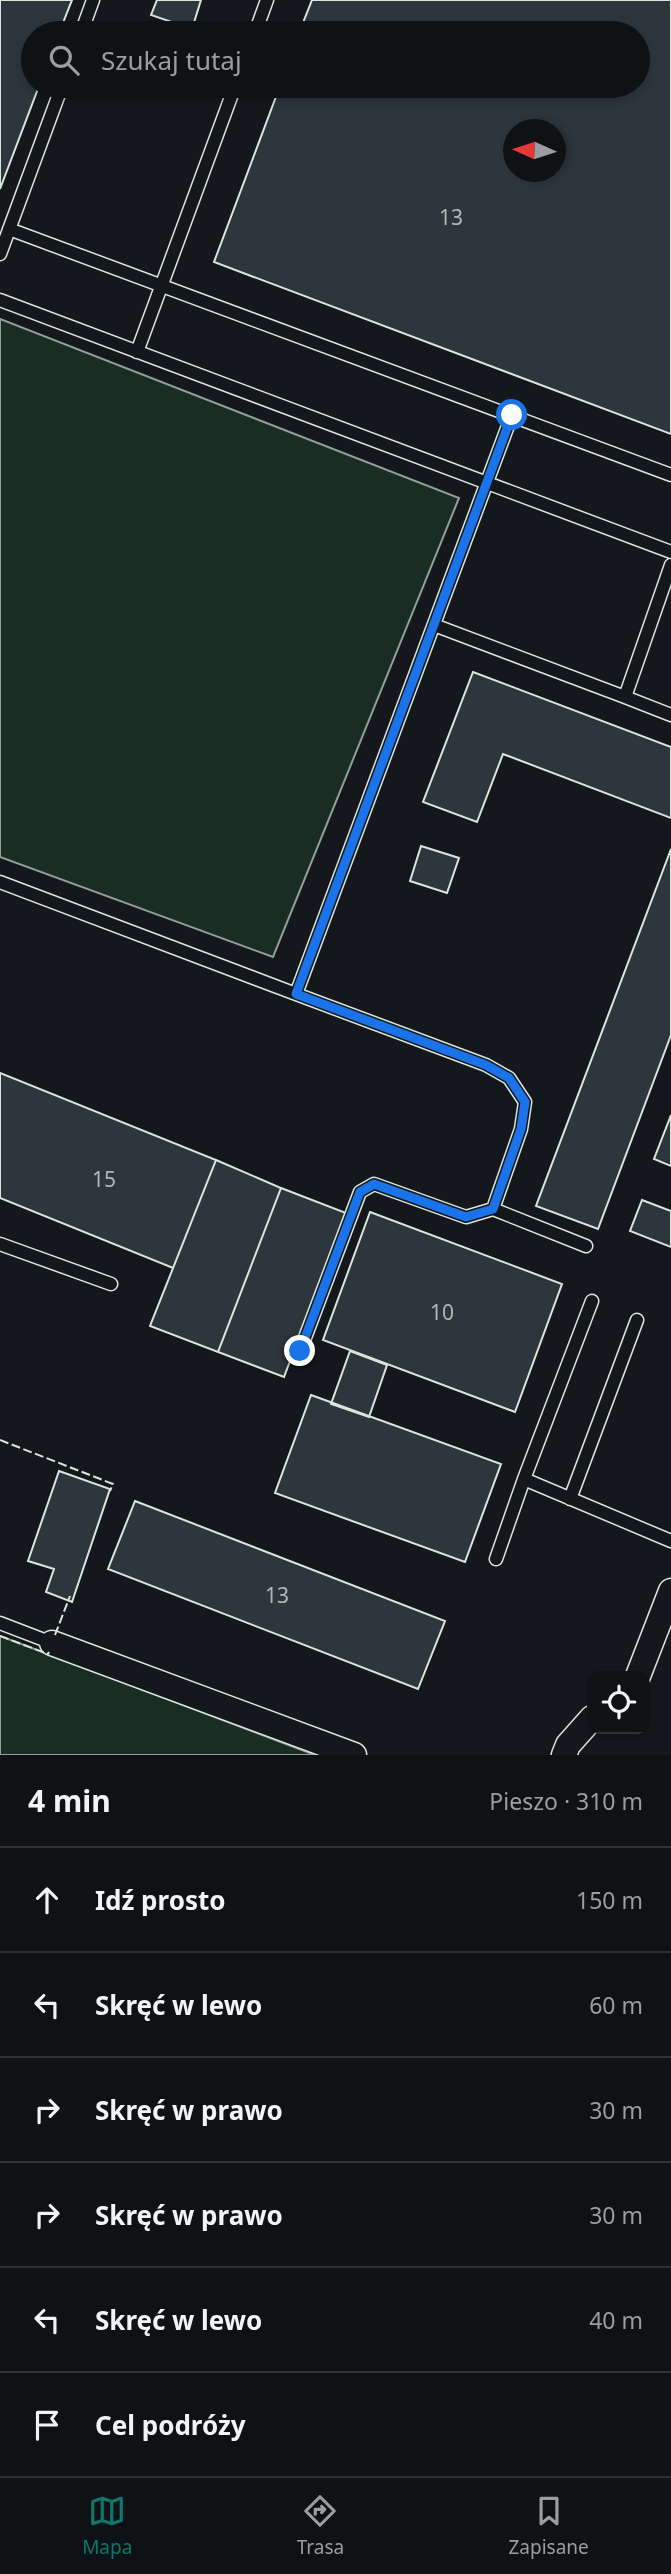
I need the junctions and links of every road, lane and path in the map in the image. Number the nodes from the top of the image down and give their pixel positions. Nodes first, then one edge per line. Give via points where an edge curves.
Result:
1 (93, 0) edge
2 (267, 0) edge
3 (85, 21) edge
4 (259, 21) edge
5 (58, 98) edge
6 (231, 98) edge
7 (9, 229) junction
8 (0, 254) edge
9 (161, 285) junction
10 (0, 300) edge
11 (137, 352) junction
12 (512, 415) junction
13 (671, 475) edge
14 (487, 482) junction
15 (671, 552) edge
16 (671, 565) edge
17 (434, 625) junction
18 (625, 697) junction
19 (671, 715) edge
20 (0, 882) edge
21 (296, 994) junction
22 (493, 1209) junction
23 (0, 1244) edge
24 (586, 1246) dead end
25 (111, 1284) dead end
26 (592, 1301) dead end
27 (637, 1320) dead end
28 (300, 1351) dead end
29 (524, 1479) junction
30 (570, 1499) junction
31 (671, 1542) edge
32 (496, 1559) dead end
33 (671, 1591) edge
34 (0, 1623) edge
35 (52, 1643) joint
36 (640, 1671) edge
37 (587, 1724) edge
38 (354, 1755) edge
39 (564, 1755) edge

1 - 3 lane
2 - 4 lane
5 - 7 lane
6 - 9 lane
7 - 8 lane
7 - 9 lane
9 - 11 lane
9 - 12 lane
10 - 11 lane
11 - 14 lane
12 - 13 lane
12 - 14 lane
14 - 15 lane
14 - 17 lane
16 - 18 lane
17 - 18 lane
17 - 21 lane
18 - 19 lane
20 - 21 lane
21 - 22 lane via 486,1065 509,1078 525,1102 521,1129
22 - 24 lane
22 - 28 lane via 466,1217 374,1184 360,1192
23 - 25 lane
26 - 29 lane
27 - 30 lane
29 - 30 lane
29 - 32 lane
30 - 31 lane
33 - 36 street
34 - 35 lane
35 - 38 street
37 - 39 street

